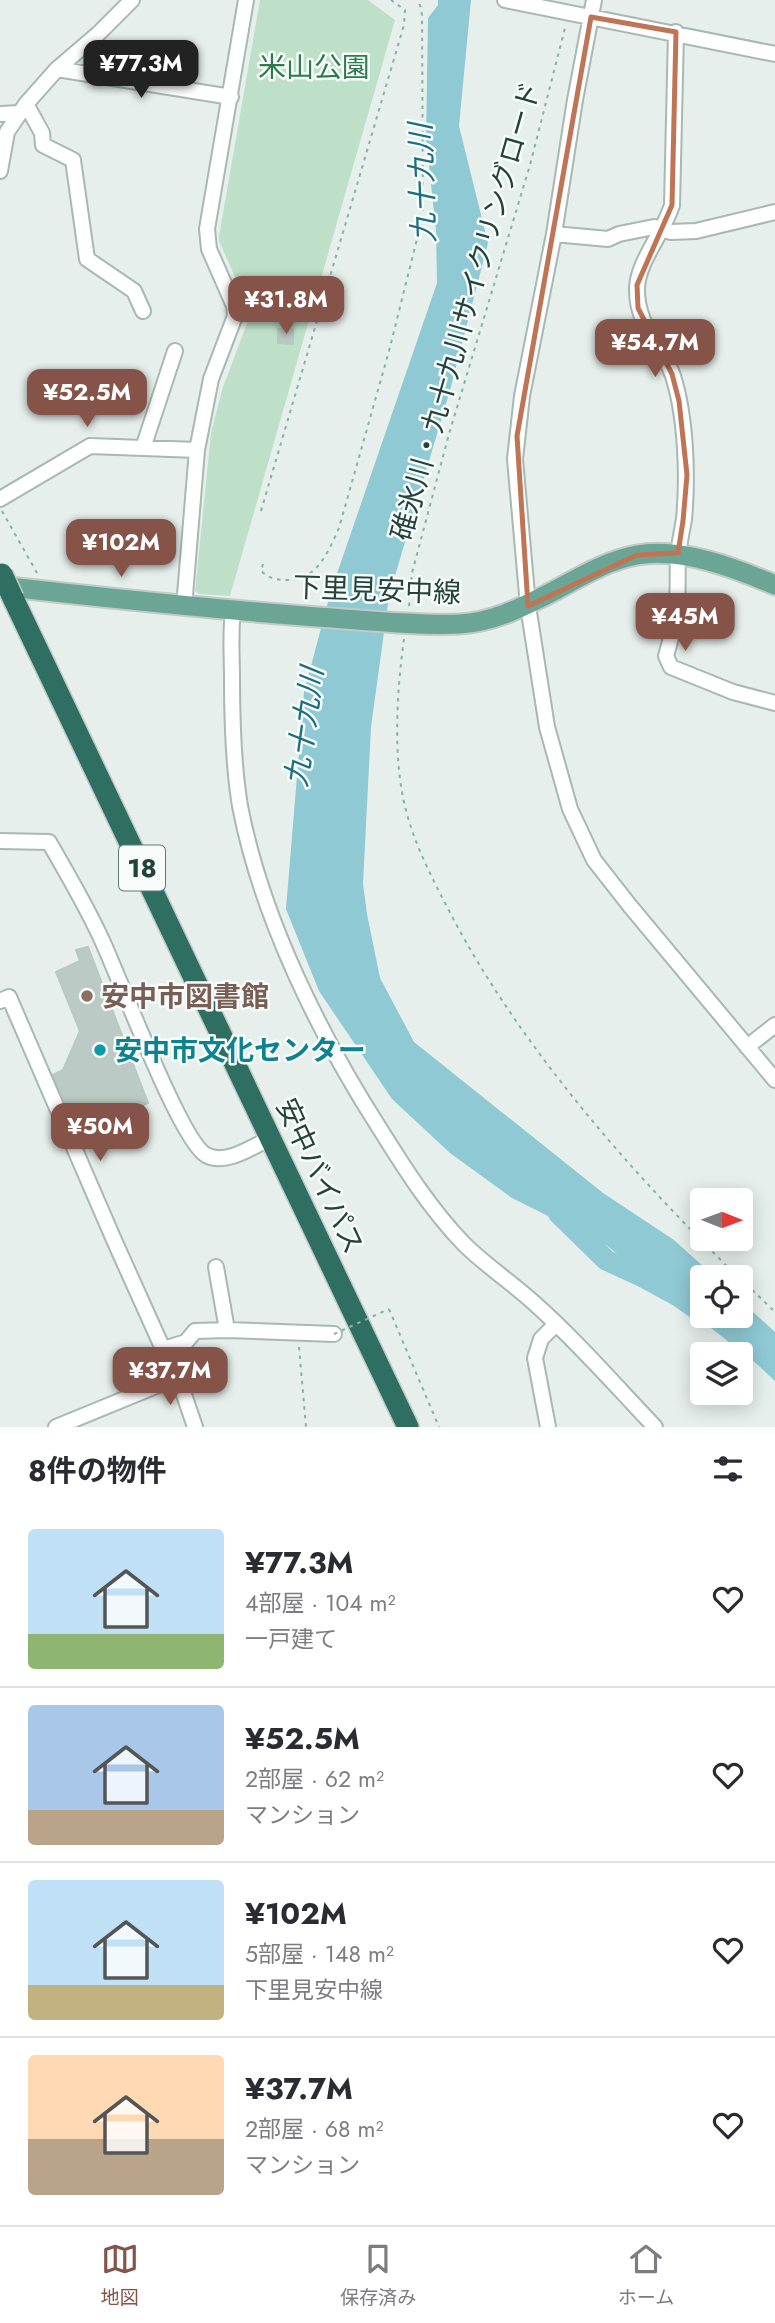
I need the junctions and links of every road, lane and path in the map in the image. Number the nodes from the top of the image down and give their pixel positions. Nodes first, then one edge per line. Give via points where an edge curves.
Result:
1 (132, 0) edge
2 (247, 0) edge
3 (391, 0) edge
4 (415, 0) edge
5 (420, 0) edge
6 (505, 0) edge
7 (594, 0) edge
8 (566, 16) junction
9 (591, 17) junction
10 (676, 32) junction
11 (775, 54) edge
12 (57, 69) junction
13 (231, 97) junction
14 (23, 109) junction
15 (0, 114) edge
16 (0, 171) edge
17 (775, 212) edge
18 (663, 229) junction
19 (554, 234) junction
20 (143, 311) dead end
21 (175, 351) dead end
22 (143, 448) junction
23 (197, 450) junction
24 (0, 499) edge
25 (0, 507) edge
26 (261, 511) dead end
27 (678, 554) junction
28 (263, 564) dead end
29 (4, 582) edge
30 (775, 585) edge
31 (47, 591) junction
32 (528, 606) junction
33 (184, 607) junction
34 (235, 611) junction
35 (404, 623) junction
36 (775, 703) edge
37 (0, 841) edge
38 (0, 1001) edge
39 (775, 1025) edge
40 (747, 1047) junction
41 (775, 1080) edge
42 (271, 1138) junction
43 (727, 1265) edge
44 (216, 1267) dead end
45 (753, 1291) edge
46 (775, 1312) edge
47 (556, 1324) junction
48 (227, 1330) junction
49 (298, 1332) junction
50 (334, 1334) joint
51 (163, 1349) junction
52 (178, 1377) junction
53 (56, 1427) edge
54 (195, 1427) edge
55 (306, 1427) edge
56 (408, 1427) edge
57 (439, 1427) edge
58 (548, 1427) edge
59 (655, 1427) edge

1 - 12 street
2 - 13 street
3 - 26 path via 405,10 404,25
4 - 5 path
5 - 28 path via 424,215 389,351 339,528 316,570 292,580 277,580 261,571
6 - 8 street
7 - 9 street
8 - 9 street
8 - 35 path, 碓氷川・九十九川サイクリングロード via 530,165 449,434 412,573
9 - 10 street
9 - 19 street
10 - 11 street
10 - 18 street via 672,205
12 - 13 street
12 - 14 street
13 - 23 street via 207,229 209,249 234,316 211,379
14 - 15 street
14 - 16 street via 7,132
14 - 20 street via 42,133 43,145 73,160 87,259 134,290
17 - 18 street via 696,231
18 - 19 street via 654,227 608,239
18 - 27 street via 641,272 638,308 672,374 679,401 687,475
19 - 32 street via 522,396 515,459
21 - 22 street
22 - 23 street
22 - 24 street via 90,446
23 - 33 street
25 - 31 path
27 - 30 main road, 下里見安中線
27 - 32 main road, 下里見安中線 via 637,555 607,564
27 - 36 street via 676,619 666,656 671,667
29 - 31 main road, 下里見安中線
29 - 42 highway, 安中バイパス / 18
31 - 33 main road, 下里見安中線
32 - 35 main road, 下里見安中線 via 463,624
32 - 40 street via 547,727 569,809 581,835 594,860 630,906
33 - 34 main road, 下里見安中線
34 - 35 main road, 下里見安中線
34 - 47 street via 232,730 240,804 257,876 310,1004 366,1107 446,1223
35 - 43 path, 碓氷川・九十九川サイクリングロード via 398,680 399,778 428,869 492,986 559,1077 651,1189
37 - 42 street via 49,842 102,938 197,1147 218,1158
38 - 51 street via 9,997
39 - 40 street
40 - 41 street
42 - 56 highway, 安中バイパス / 18
44 - 48 street
45 - 46 path, 碓氷川・九十九川サイクリングロード
47 - 58 street via 541,1339 536,1358
47 - 59 street
48 - 49 street
48 - 51 street via 195,1331 186,1342
49 - 50 street
49 - 55 path
50 - 57 path, bridge via 389,1309
51 - 52 street
52 - 53 street
52 - 54 street

